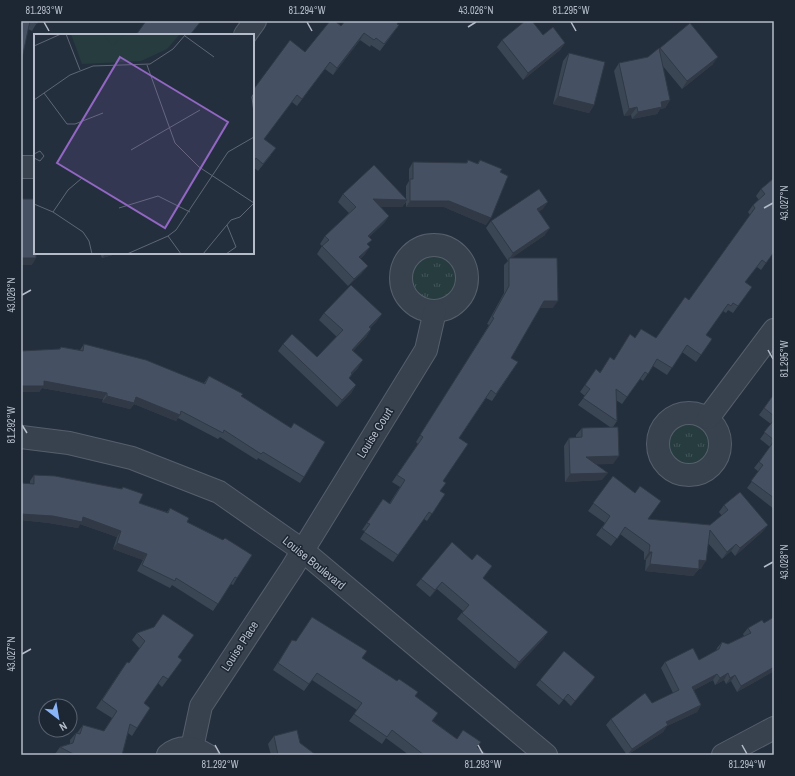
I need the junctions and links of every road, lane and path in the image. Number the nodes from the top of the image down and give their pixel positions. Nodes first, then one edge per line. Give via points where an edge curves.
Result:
1 (255, 21) edge
2 (246, 34) edge
3 (21, 167) edge
4 (34, 167) edge
5 (435, 311) dead end
6 (774, 330) edge
7 (708, 418) dead end
8 (21, 437) edge
9 (302, 550) junction
10 (774, 728) edge
11 (199, 752) edge
12 (168, 755) edge
13 (546, 755) edge
14 (723, 755) edge

1 - 2 street
3 - 4 street
5 - 9 street, Louise Court via 426,350
6 - 7 street
8 - 9 street, Louise Boulevard via 69,443 132,458 219,492
9 - 11 street, Louise Place via 201,706
9 - 13 street, Louise Boulevard
10 - 14 street
11 - 12 street, Louise Place via 181,749

